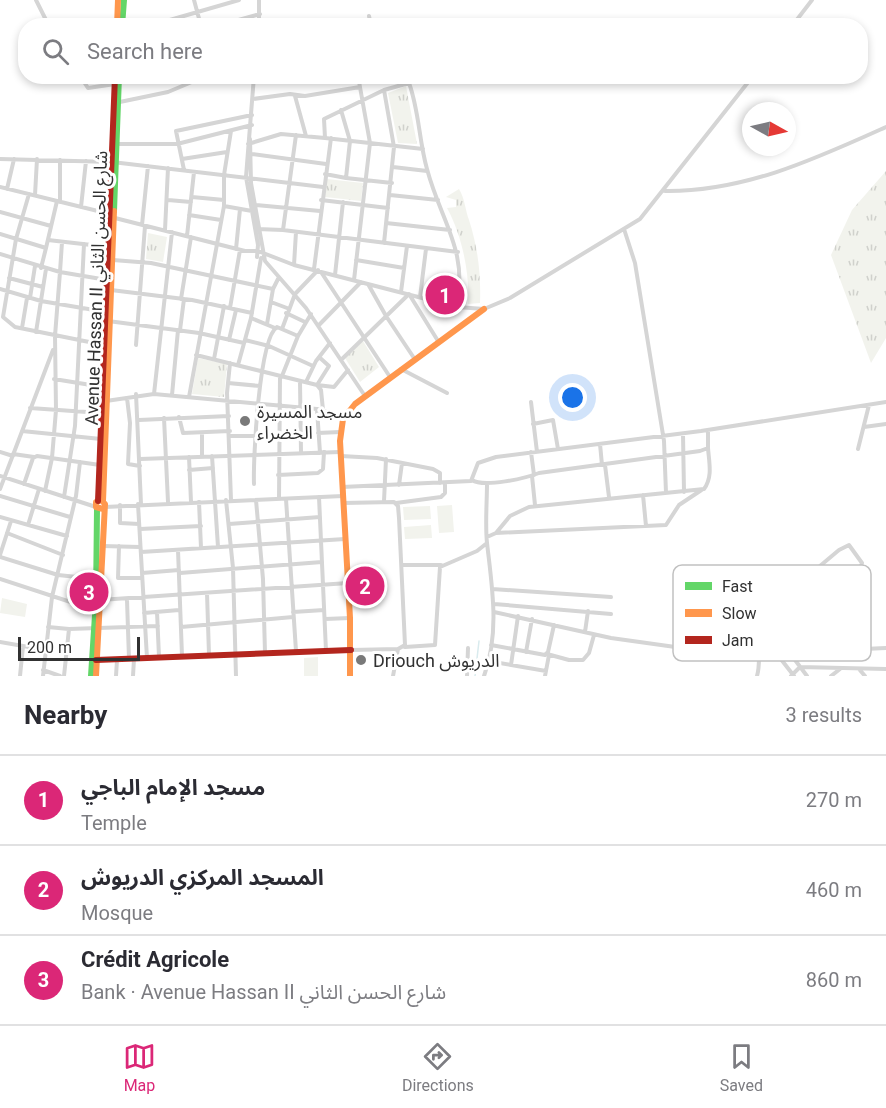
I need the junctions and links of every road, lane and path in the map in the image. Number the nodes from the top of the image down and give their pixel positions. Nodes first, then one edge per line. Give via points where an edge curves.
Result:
1 (36, 0) edge
2 (118, 0) edge
3 (124, 0) edge
4 (195, 0) edge
5 (239, 0) edge
6 (259, 0) edge
7 (812, 0) edge
8 (197, 12) junction
9 (260, 14) junction
10 (45, 18) edge
11 (117, 18) edge
12 (123, 18) edge
13 (176, 18) edge
14 (199, 18) edge
15 (246, 18) edge
16 (260, 18) edge
17 (798, 18) edge
18 (85, 84) edge
19 (100, 84) edge
20 (118, 84) edge
21 (187, 84) edge
22 (254, 84) edge
23 (360, 84) edge
24 (405, 84) edge
25 (409, 84) edge
26 (747, 84) edge
27 (360, 87) junction
28 (384, 90) junction
29 (295, 95) junction
30 (253, 99) junction
31 (363, 101) junction
32 (117, 103) junction
33 (341, 110) junction
34 (252, 115) junction
35 (252, 125) junction
36 (886, 128) edge
37 (231, 131) junction
38 (296, 135) junction
39 (306, 136) junction
40 (324, 138) junction
41 (331, 138) junction
42 (350, 141) junction
43 (115, 144) junction
44 (177, 144) junction
45 (250, 144) junction
46 (370, 144) junction
47 (394, 147) junction
48 (423, 149) junction
49 (227, 152) junction
50 (252, 154) junction
51 (0, 159) edge
52 (14, 159) junction
53 (36, 159) junction
54 (182, 159) junction
55 (60, 160) junction
56 (294, 160) junction
57 (86, 161) junction
58 (114, 162) junction
59 (326, 164) junction
60 (148, 166) junction
61 (168, 168) junction
62 (393, 168) junction
63 (184, 170) junction
64 (427, 171) junction
65 (194, 172) junction
66 (325, 174) junction
67 (224, 175) junction
68 (248, 177) junction
69 (346, 178) junction
70 (367, 180) junction
71 (291, 183) junction
72 (392, 183) junction
73 (0, 187) edge
74 (323, 187) junction
75 (7, 189) junction
76 (664, 191) junction
77 (29, 194) junction
78 (35, 195) junction
79 (390, 195) junction
80 (167, 200) junction
81 (191, 200) junction
82 (224, 200) junction
83 (321, 200) junction
84 (438, 200) junction
85 (59, 202) junction
86 (343, 202) junction
87 (256, 205) junction
88 (363, 205) junction
89 (224, 206) junction
90 (81, 207) junction
91 (287, 207) junction
92 (388, 208) junction
93 (240, 209) junction
94 (252, 211) junction
95 (320, 211) junction
96 (0, 212) edge
97 (189, 215) junction
98 (113, 216) junction
99 (21, 218) junction
100 (222, 220) junction
101 (386, 223) junction
102 (144, 225) junction
103 (51, 226) junction
104 (257, 229) junction
105 (624, 229) junction
106 (283, 230) junction
107 (450, 230) junction
108 (165, 231) junction
109 (172, 232) junction
110 (296, 232) junction
111 (0, 234) edge
112 (318, 235) junction
113 (189, 237) junction
114 (339, 238) junction
115 (16, 239) junction
116 (48, 240) junction
117 (359, 240) junction
118 (62, 242) junction
119 (384, 243) junction
120 (84, 244) junction
121 (216, 244) junction
122 (407, 246) junction
123 (109, 247) junction
124 (46, 248) junction
125 (426, 249) junction
126 (240, 250) junction
127 (258, 251) junction
128 (458, 252) junction
129 (0, 254) edge
130 (261, 256) junction
131 (12, 258) junction
132 (113, 260) junction
133 (356, 260) junction
134 (142, 262) junction
135 (294, 265) junction
136 (35, 266) junction
137 (41, 268) junction
138 (166, 268) junction
139 (404, 268) junction
140 (46, 269) junction
141 (186, 271) junction
142 (318, 271) junction
143 (60, 272) junction
144 (81, 275) junction
145 (335, 275) junction
146 (209, 276) junction
147 (9, 278) junction
148 (278, 279) junction
149 (354, 280) junction
150 (108, 281) junction
151 (234, 282) junction
152 (361, 282) junction
153 (31, 284) junction
154 (368, 284) junction
155 (43, 287) junction
156 (256, 287) junction
157 (0, 289) edge
158 (273, 289) junction
159 (111, 290) junction
160 (6, 291) junction
161 (401, 292) junction
162 (140, 294) junction
163 (295, 294) junction
164 (409, 294) junction
165 (164, 297) junction
166 (420, 297) junction
167 (28, 298) junction
168 (183, 299) junction
169 (41, 301) junction
170 (57, 302) junction
171 (271, 302) junction
172 (204, 303) junction
173 (342, 304) junction
174 (224, 306) junction
175 (80, 307) junction
176 (457, 307) junction
177 (230, 308) junction
178 (484, 309) junction
179 (236, 310) junction
180 (287, 311) junction
181 (106, 312) junction
182 (311, 314) junction
183 (252, 315) junction
184 (386, 316) junction
185 (108, 321) junction
186 (305, 322) junction
187 (138, 324) junction
188 (267, 324) junction
189 (319, 325) junction
190 (160, 327) junction
191 (22, 328) junction
192 (275, 328) junction
193 (179, 330) junction
194 (282, 330) junction
195 (36, 332) junction
196 (199, 333) junction
197 (55, 336) junction
198 (298, 336) junction
199 (218, 337) junction
200 (364, 338) junction
201 (79, 340) junction
202 (229, 340) junction
203 (244, 341) junction
204 (438, 341) junction
205 (330, 343) junction
206 (104, 345) junction
207 (136, 345) dead end
208 (269, 346) junction
209 (55, 347) junction
210 (290, 354) junction
211 (196, 355) junction
212 (319, 357) junction
213 (414, 358) junction
214 (214, 359) junction
215 (341, 360) junction
216 (230, 363) junction
217 (238, 365) junction
218 (313, 366) junction
219 (400, 369) junction
220 (261, 370) junction
221 (348, 370) junction
222 (281, 376) junction
223 (390, 377) junction
224 (54, 379) junction
225 (300, 381) junction
226 (77, 382) junction
227 (306, 382) junction
228 (227, 383) junction
229 (317, 385) junction
230 (260, 386) junction
231 (103, 387) junction
232 (447, 393) dead end
233 (136, 394) junction
234 (154, 394) junction
235 (172, 395) junction
236 (365, 396) junction
237 (189, 397) junction
238 (127, 398) junction
239 (227, 400) junction
240 (104, 401) junction
241 (531, 402) dead end
242 (886, 402) edge
243 (259, 404) junction
244 (869, 405) junction
245 (280, 406) junction
246 (299, 406) junction
247 (30, 408) junction
248 (320, 409) junction
249 (56, 410) junction
250 (76, 412) junction
251 (101, 413) junction
252 (229, 416) junction
253 (344, 416) junction
254 (180, 417) junction
255 (164, 418) junction
256 (139, 420) junction
257 (533, 424) junction
258 (886, 424) edge
259 (864, 427) junction
260 (708, 430) junction
261 (22, 431) junction
262 (202, 432) junction
263 (340, 432) junction
264 (230, 433) junction
265 (318, 433) junction
266 (54, 434) junction
267 (683, 434) junction
268 (72, 436) junction
269 (255, 436) junction
270 (278, 436) junction
271 (663, 436) junction
272 (101, 438) junction
273 (600, 444) junction
274 (708, 448) junction
275 (558, 449) junction
276 (858, 449) dead end
277 (0, 452) edge
278 (322, 452) junction
279 (531, 452) junction
280 (537, 452) junction
281 (301, 453) junction
282 (278, 454) junction
283 (341, 454) junction
284 (683, 454) junction
285 (13, 455) junction
286 (231, 455) junction
287 (253, 455) junction
288 (202, 456) junction
289 (212, 456) junction
290 (35, 457) junction
291 (189, 457) junction
292 (665, 457) junction
293 (52, 458) junction
294 (140, 459) junction
295 (166, 459) junction
296 (386, 459) junction
297 (70, 460) junction
298 (80, 462) junction
299 (402, 463) junction
300 (100, 465) junction
301 (604, 465) junction
302 (140, 466) junction
303 (213, 468) junction
304 (189, 470) junction
305 (278, 474) junction
306 (533, 475) junction
307 (3, 477) edge
308 (472, 480) junction
309 (442, 483) junction
310 (487, 483) junction
311 (24, 484) junction
312 (254, 484) dead end
313 (383, 485) junction
314 (399, 485) junction
315 (342, 487) junction
316 (0, 489) edge
317 (39, 489) junction
318 (704, 489) junction
319 (45, 491) junction
320 (684, 492) junction
321 (666, 493) junction
322 (643, 495) junction
323 (0, 496) edge
324 (64, 497) junction
325 (319, 497) junction
326 (609, 497) junction
327 (279, 499) junction
328 (286, 499) junction
329 (74, 500) junction
330 (228, 500) junction
331 (256, 500) junction
332 (343, 500) junction
333 (214, 501) junction
334 (384, 501) junction
335 (168, 502) junction
336 (191, 502) junction
337 (199, 502) junction
338 (396, 503) junction
339 (140, 504) junction
340 (100, 505) junction
341 (117, 505) junction
342 (535, 505) junction
343 (33, 506) junction
344 (0, 517) edge
345 (70, 517) junction
346 (320, 517) junction
347 (288, 520) junction
348 (10, 521) junction
349 (258, 521) junction
350 (229, 524) junction
351 (28, 525) junction
352 (201, 526) junction
353 (646, 526) junction
354 (139, 527) junction
355 (7, 533) junction
356 (496, 533) junction
357 (67, 536) junction
358 (487, 537) junction
359 (345, 539) junction
360 (321, 540) junction
361 (289, 542) junction
362 (487, 543) junction
363 (259, 545) junction
364 (100, 546) junction
365 (119, 546) junction
366 (218, 547) junction
367 (230, 547) junction
368 (201, 548) junction
369 (140, 549) junction
370 (178, 550) junction
371 (63, 555) junction
372 (0, 556) edge
373 (322, 562) junction
374 (291, 564) junction
375 (402, 565) junction
376 (442, 565) junction
377 (823, 565) edge
378 (861, 565) edge
379 (262, 567) junction
380 (233, 568) junction
381 (179, 571) junction
382 (58, 574) junction
383 (142, 575) junction
384 (0, 579) edge
385 (96, 579) junction
386 (348, 584) junction
387 (323, 585) junction
388 (292, 587) junction
389 (264, 589) junction
390 (492, 589) junction
391 (234, 591) junction
392 (207, 593) junction
393 (179, 594) junction
394 (52, 597) junction
395 (611, 597) dead end
396 (144, 598) junction
397 (99, 600) junction
398 (127, 600) junction
399 (494, 604) junction
400 (95, 610) junction
401 (179, 610) junction
402 (324, 610) junction
403 (588, 611) junction
404 (157, 612) junction
405 (494, 612) junction
406 (144, 613) junction
407 (611, 614) dead end
408 (293, 615) junction
409 (518, 616) junction
410 (350, 618) junction
411 (325, 619) junction
412 (263, 620) junction
413 (532, 620) junction
414 (234, 623) junction
415 (208, 625) junction
416 (554, 625) junction
417 (158, 626) junction
418 (48, 627) junction
419 (129, 627) junction
420 (144, 627) junction
421 (181, 627) junction
422 (69, 629) junction
423 (97, 629) junction
424 (585, 632) junction
425 (594, 635) junction
426 (0, 642) edge
427 (491, 645) junction
428 (23, 646) junction
429 (673, 646) edge
430 (404, 647) junction
431 (468, 648) dead end
432 (886, 648) edge
433 (398, 649) junction
434 (871, 649) edge
435 (351, 650) junction
436 (514, 650) junction
437 (46, 651) junction
438 (296, 651) junction
439 (326, 651) junction
440 (526, 652) junction
441 (265, 653) junction
442 (236, 654) junction
443 (209, 655) junction
444 (548, 655) junction
445 (182, 656) junction
446 (159, 657) junction
447 (147, 658) junction
448 (131, 659) junction
449 (96, 660) junction
450 (117, 660) junction
451 (488, 661) junction
452 (760, 661) edge
453 (782, 661) edge
454 (796, 661) edge
455 (511, 665) junction
456 (800, 667) junction
457 (840, 668) junction
458 (859, 668) junction
459 (886, 669) edge
460 (43, 670) junction
461 (546, 674) edge
462 (793, 675) edge
463 (834, 675) edge
464 (20, 676) edge
465 (43, 676) edge
466 (62, 676) edge
467 (91, 676) edge
468 (96, 676) edge
469 (116, 676) edge
470 (134, 676) edge
471 (236, 676) edge
472 (350, 676) edge
473 (393, 676) edge
474 (467, 676) edge
475 (484, 676) edge
476 (757, 676) edge
477 (807, 676) edge
478 (865, 676) edge

1 - 10 street
2 - 11 main road
3 - 12 main road
4 - 8 street
5 - 8 street
6 - 9 street
7 - 17 street
8 - 13 street
8 - 14 street
9 - 15 street
9 - 16 street
18 - 19 street via 88,88
20 - 32 main road, Avenue Hassan II شارع الحسن الثاني
21 - 32 street
22 - 30 street
23 - 27 street
24 - 28 street
25 - 48 street
26 - 76 street
27 - 29 street
27 - 31 street
28 - 31 street
28 - 47 street
29 - 30 street
29 - 39 street
30 - 34 street
31 - 33 street
31 - 46 street
32 - 43 main road, Avenue Hassan II شارع الحسن الثاني
33 - 40 street via 323,120
33 - 42 street
34 - 35 street
34 - 44 street via 176,131
35 - 37 street
35 - 45 street
36 - 76 street via 761,178 709,189
37 - 44 street
37 - 49 street
38 - 39 street
38 - 45 street via 272,135
38 - 56 street
39 - 40 street
40 - 41 street
41 - 42 street
41 - 59 street
42 - 46 street
42 - 69 street
43 - 44 street
43 - 58 main road, Avenue Hassan II شارع الحسن الثاني
44 - 54 street
45 - 50 street
45 - 68 street
46 - 47 street
46 - 70 street
47 - 48 street
47 - 62 street
48 - 64 street
49 - 54 street
49 - 67 street
50 - 56 street
50 - 68 street
51 - 52 street
52 - 53 street
52 - 75 street
53 - 55 street
53 - 78 street
54 - 63 street
55 - 57 street
55 - 85 street
56 - 59 street
56 - 71 street
57 - 58 street
57 - 90 street
58 - 60 street
58 - 98 main road, Avenue Hassan II شارع الحسن الثاني
59 - 66 street
60 - 61 street
60 - 102 street
61 - 63 street
61 - 80 street
62 - 64 street
62 - 72 street
63 - 65 street
64 - 84 street
65 - 67 street
65 - 81 street
66 - 69 street
66 - 74 street
67 - 68 street
67 - 82 street
68 - 71 street
68 - 87 street
68 - 94 street
69 - 70 street
70 - 72 street
70 - 88 street
71 - 74 street
71 - 91 street
72 - 79 street
73 - 75 street
74 - 83 street
75 - 77 street
76 - 105 street via 645,214
77 - 78 street
77 - 99 street
78 - 85 street
79 - 84 street
79 - 92 street
80 - 81 street
80 - 108 street
81 - 82 street
81 - 97 street
82 - 89 street
83 - 86 street
83 - 95 street
84 - 107 street
85 - 90 street
85 - 103 street
86 - 88 street
86 - 114 street
87 - 91 street
87 - 104 street
88 - 92 street
88 - 117 street
89 - 93 street
89 - 100 street
90 - 98 street
91 - 95 street
91 - 106 street
92 - 101 street
93 - 94 street
93 - 126 street
94 - 104 street
95 - 112 street
96 - 99 street
97 - 100 street
97 - 113 street
98 - 102 street
98 - 123 main road, Avenue Hassan II شارع الحسن الثاني
98 - 132 main road, Avenue Hassan II شارع الحسن الثاني
99 - 103 street
99 - 115 street
100 - 121 street
101 - 107 street
101 - 119 street
102 - 108 street
102 - 134 street
103 - 116 street
104 - 106 street
104 - 127 street
104 - 130 street
105 - 178 street via 519,293
105 - 271 street via 635,263
106 - 110 street
107 - 128 street
108 - 109 street
109 - 113 street
109 - 138 street
110 - 112 street
110 - 135 street
111 - 115 street
112 - 114 street
112 - 142 street
113 - 121 street
113 - 141 street
114 - 117 street
114 - 145 street
115 - 124 street
115 - 131 street
116 - 118 street
116 - 124 street
117 - 119 street
117 - 133 street
118 - 120 street
118 - 143 street
119 - 122 street
120 - 123 street
120 - 144 street
121 - 126 street
121 - 146 street
122 - 125 street
122 - 139 street
123 - 150 main road, Avenue Hassan II شارع الحسن الثاني
124 - 137 street
125 - 128 street
125 - 166 street
126 - 127 street
126 - 130 street
126 - 151 street
127 - 130 street
128 - 176 street via 461,279
129 - 131 street
130 - 135 street
130 - 148 street
130 - 156 street
131 - 136 street
131 - 147 street
132 - 134 street
132 - 159 main road, Avenue Hassan II شارع الحسن الثاني
133 - 139 street
133 - 149 street
134 - 138 street
134 - 162 street
135 - 142 street
136 - 137 street
136 - 153 street
137 - 140 street
138 - 141 street
138 - 165 street
139 - 161 street
140 - 143 street
140 - 155 street
141 - 146 street
141 - 168 street
142 - 145 street
142 - 163 street
142 - 173 street
143 - 144 street
143 - 170 street
144 - 150 street
144 - 175 street
145 - 149 street
146 - 151 street
146 - 172 street
147 - 153 street
147 - 160 street
148 - 158 street
148 - 163 street
149 - 152 street
150 - 181 main road, Avenue Hassan II شارع الحسن الثاني
151 - 156 street
151 - 177 street
152 - 154 street
152 - 173 street
153 - 155 street
153 - 167 street
154 - 161 street
154 - 184 street
155 - 169 street
156 - 158 street
156 - 183 street
157 - 160 street
158 - 171 street
159 - 162 street
159 - 185 main road, Avenue Hassan II شارع الحسن الثاني
160 - 167 street
160 - 191 street via 3,317
161 - 164 street
162 - 165 street
162 - 187 street
163 - 180 street
163 - 182 street
164 - 166 street
164 - 184 street
164 - 204 street
165 - 168 street
165 - 190 street
166 - 176 street
167 - 169 street
167 - 191 street
168 - 172 street
168 - 193 street
169 - 170 street
169 - 195 street
170 - 175 street
170 - 197 street
171 - 180 street
171 - 188 street
172 - 174 street
172 - 196 street
173 - 189 street
173 - 200 street
174 - 177 street
174 - 199 street
175 - 181 street
175 - 201 street
176 - 178 street
177 - 179 street
178 - 204 main road
179 - 183 street
179 - 202 street
180 - 186 street
180 - 194 street
181 - 185 main road, Avenue Hassan II شارع الحسن الثاني
182 - 186 street
182 - 189 street
183 - 188 street
183 - 203 street
184 - 200 street
184 - 213 street
185 - 187 street
185 - 206 main road, Avenue Hassan II شارع الحسن الثاني
185 - 240 main road, Avenue Hassan II شارع الحسن الثاني
186 - 198 street
187 - 190 street
187 - 207 street
188 - 192 street
189 - 205 street
190 - 193 street
190 - 234 street
191 - 195 street
192 - 194 street
192 - 208 street
193 - 196 street
193 - 235 street
194 - 198 street
195 - 197 street
196 - 199 street
196 - 211 street
197 - 201 street
197 - 209 street
198 - 210 street
199 - 202 street
199 - 214 street
200 - 215 street
200 - 223 street
201 - 206 street
201 - 226 street
202 - 203 street
203 - 208 street
203 - 217 street
204 - 213 main road
205 - 212 street
205 - 215 street
206 - 231 main road, Avenue Hassan II شارع الحسن الثاني
208 - 210 street
208 - 220 street
209 - 224 street
209 - 247 street
210 - 218 street
210 - 222 street
211 - 214 street
211 - 237 street
212 - 218 street
212 - 229 street via 328,366
213 - 219 main road
214 - 216 street
215 - 221 street
216 - 217 street
216 - 228 street
217 - 220 street
218 - 227 street
219 - 223 main road
219 - 232 street
220 - 222 street
220 - 230 street
221 - 229 street via 334,387
221 - 236 street
222 - 225 street
222 - 245 street
223 - 236 main road
224 - 226 street
224 - 249 street
225 - 227 street
225 - 246 street
226 - 231 street
226 - 250 street
227 - 229 street
228 - 230 street
228 - 239 street
229 - 248 street via 321,390
230 - 243 street
231 - 240 main road, Avenue Hassan II شارع الحسن الثاني
233 - 234 street
233 - 238 street
233 - 256 street
234 - 235 street
235 - 237 street
236 - 253 main road
237 - 239 street
238 - 240 street
238 - 302 street via 128,464
239 - 243 street
239 - 252 street
240 - 251 main road, Avenue Hassan II شارع الحسن الثاني
240 - 340 main road, Avenue Hassan II شارع الحسن الثاني
241 - 257 street
242 - 244 street
243 - 245 street
243 - 269 street
244 - 259 street
244 - 260 street
245 - 246 street
245 - 270 street
246 - 248 street
246 - 281 street
247 - 249 street
247 - 261 street
248 - 253 street
248 - 265 street
249 - 250 street
249 - 266 street
250 - 251 street
250 - 268 street
251 - 272 main road, Avenue Hassan II شارع الحسن الثاني
252 - 254 street
252 - 264 street
253 - 263 main road
254 - 255 street
254 - 262 street via 182,432
255 - 256 street
255 - 295 street
256 - 294 street
257 - 275 street via 553,420
257 - 280 street
258 - 259 street
259 - 276 street
260 - 267 street
260 - 274 street
261 - 266 street
261 - 285 street
262 - 264 street
262 - 288 street
263 - 265 street
263 - 283 main road
264 - 269 street
264 - 286 street
265 - 278 street
266 - 268 street
266 - 293 street
267 - 271 street
267 - 284 street
268 - 272 street
268 - 297 street
269 - 270 street
269 - 287 street
270 - 282 street
271 - 273 street
271 - 292 street
272 - 300 main road, Avenue Hassan II شارع الحسن الثاني
273 - 275 street
273 - 301 street
274 - 284 street
274 - 318 street via 710,472
275 - 280 street
277 - 285 street
278 - 281 street
278 - 283 street
278 - 305 street via 323,469 318,473
279 - 280 street
279 - 306 street
279 - 308 street via 480,462
281 - 282 street
282 - 287 street
282 - 305 street
283 - 296 street
283 - 315 main road
284 - 292 street
284 - 320 street
285 - 290 street
285 - 307 street
286 - 287 street
286 - 289 street
286 - 330 street
287 - 312 street
288 - 289 street
288 - 291 street
289 - 303 street
290 - 293 street
290 - 311 street
291 - 295 street
291 - 304 street
292 - 301 street
292 - 321 street
293 - 297 street
293 - 319 street
294 - 295 street
294 - 302 street
295 - 335 street
296 - 299 street
296 - 313 street
297 - 298 street
297 - 324 street
298 - 300 street
298 - 329 street
299 - 309 street via 439,471
299 - 314 street
300 - 340 main road, Avenue Hassan II شارع الحسن الثاني
301 - 306 street
301 - 326 street
302 - 339 street
303 - 304 street
303 - 333 street
304 - 336 street
305 - 327 street
306 - 310 street
306 - 342 street
307 - 311 street
307 - 316 street
308 - 309 street
308 - 310 street
309 - 314 street
309 - 338 street via 441,497
310 - 358 street
311 - 317 street
313 - 314 street
313 - 315 street
313 - 334 street
315 - 332 main road
317 - 319 street
317 - 343 street
318 - 320 street
318 - 353 street via 679,505 668,524
319 - 324 street
320 - 321 street
321 - 322 street
322 - 326 street
322 - 353 street
323 - 343 street
324 - 329 street
325 - 328 street
325 - 332 street
325 - 346 street
326 - 342 street
327 - 328 street
327 - 331 street
328 - 347 street
329 - 340 street
329 - 345 street
330 - 331 street
330 - 333 street
330 - 350 street
331 - 349 street
332 - 334 street
332 - 359 main road
333 - 337 street
333 - 366 street
334 - 338 street
335 - 336 street
335 - 339 street
336 - 337 street
337 - 352 street
338 - 375 street
339 - 341 street
339 - 354 street
340 - 341 street
340 - 364 main road, Avenue Hassan II شارع الحسن الثاني
341 - 354 street via 120,523
342 - 356 street via 515,512
343 - 345 street
343 - 351 street
344 - 348 street
345 - 357 street
346 - 347 street
346 - 360 street
347 - 349 street
347 - 361 street
348 - 351 street
348 - 355 street
349 - 350 street
349 - 363 street
350 - 367 street
351 - 357 street
352 - 354 street
352 - 368 street
353 - 356 street
354 - 369 street
355 - 371 street
355 - 372 street
356 - 358 street
357 - 371 street
358 - 362 street
359 - 360 street
359 - 386 main road
360 - 361 street
360 - 373 street
361 - 363 street
361 - 374 street
362 - 376 street
362 - 390 street
363 - 367 street
363 - 379 street
364 - 365 street
364 - 385 main road, Avenue Hassan II شارع الحسن الثاني
364 - 397 main road, Avenue Hassan II شارع الحسن الثاني
365 - 369 street
365 - 383 street via 118,578
366 - 367 street
366 - 368 street
367 - 380 street
368 - 370 street
369 - 370 street
369 - 383 street
370 - 381 street
371 - 382 street
372 - 382 street
373 - 374 street
373 - 387 street
374 - 379 street
374 - 388 street
375 - 376 street
375 - 430 street
376 - 430 street via 435,645
377 - 378 street via 849,545
379 - 380 street
379 - 389 street
380 - 381 street
380 - 391 street
381 - 383 street
381 - 393 street
382 - 385 street
382 - 394 street
383 - 396 street
384 - 394 street
385 - 397 main road, Avenue Hassan II شارع الحسن الثاني
386 - 387 street
386 - 410 main road
387 - 388 street
387 - 402 street
388 - 389 street
388 - 408 street
389 - 391 street
389 - 412 street
390 - 395 street
390 - 399 street
391 - 392 street
391 - 414 street
392 - 393 street
392 - 415 street
393 - 396 street
393 - 401 street
394 - 400 street
394 - 418 street
396 - 398 street
396 - 406 street
397 - 398 street
397 - 400 main road, Avenue Hassan II شارع الحسن الثاني
397 - 423 main road, Avenue Hassan II شارع الحسن الثاني
398 - 419 street
399 - 403 street
399 - 405 street
400 - 423 main road, Avenue Hassan II شارع الحسن الثاني
401 - 404 street
401 - 421 street
402 - 408 street
402 - 411 street
403 - 407 street
403 - 424 street
404 - 406 street
404 - 417 street
405 - 409 street
405 - 427 street
406 - 420 street
408 - 412 street
408 - 438 street
409 - 413 street
409 - 436 street
410 - 411 street
410 - 435 main road
411 - 439 street
412 - 414 street
412 - 441 street
413 - 416 street
413 - 440 street
414 - 415 street
414 - 442 street
415 - 421 street
415 - 443 street
416 - 424 street
416 - 444 street
417 - 420 street
417 - 446 street
418 - 422 street
418 - 437 street
419 - 420 street
419 - 423 street
419 - 448 street
420 - 447 street
421 - 445 street
422 - 423 street
422 - 466 street
423 - 449 main road, Avenue Hassan II شارع الحسن الثاني
424 - 425 street
425 - 429 street
425 - 444 street via 583,660
426 - 428 street
427 - 436 street
427 - 451 street
428 - 437 street
428 - 464 street
430 - 433 street
431 - 474 street
432 - 434 street
433 - 435 street
433 - 473 street
435 - 439 main road
435 - 472 main road
436 - 440 street
436 - 455 street
437 - 460 street
438 - 439 main road
438 - 441 main road
440 - 444 street
441 - 442 main road
442 - 443 main road
442 - 471 street
443 - 445 main road
444 - 461 street
445 - 446 main road
446 - 447 main road
447 - 448 main road
448 - 450 main road
448 - 470 street
449 - 450 main road
449 - 467 main road, Avenue Hassan II شارع الحسن الثاني
449 - 468 main road, Avenue Hassan II شارع الحسن الثاني
450 - 469 street
451 - 455 street
451 - 475 street
452 - 476 street
453 - 462 street
454 - 456 street
455 - 461 street
456 - 457 street
456 - 462 street
456 - 477 street
457 - 458 street
457 - 463 street
458 - 459 street
458 - 478 street
460 - 465 street
460 - 466 street

